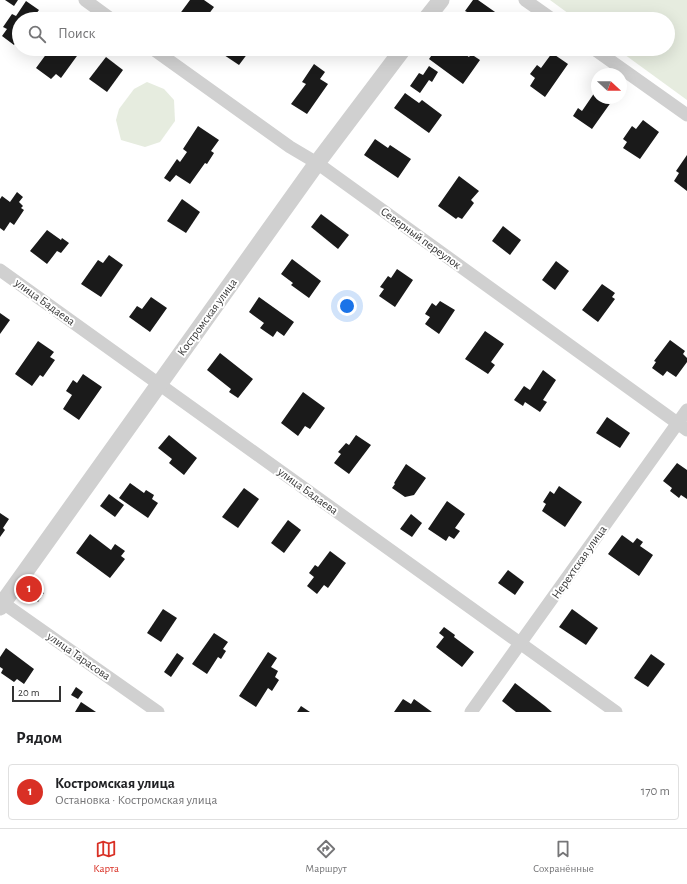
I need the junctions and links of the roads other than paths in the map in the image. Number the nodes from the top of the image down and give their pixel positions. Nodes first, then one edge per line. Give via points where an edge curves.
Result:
1 (85, 0) edge
2 (441, 0) edge
3 (525, 0) edge
4 (101, 12) edge
5 (432, 12) edge
6 (542, 12) edge
7 (163, 56) edge
8 (398, 56) edge
9 (604, 56) edge
10 (687, 115) edge
11 (317, 163) junction
12 (0, 270) edge
13 (159, 384) junction
14 (687, 410) edge
15 (682, 427) edge
16 (1, 603) edge
17 (521, 644) junction
18 (158, 712) edge
19 (470, 712) edge
20 (616, 712) edge

1 - 4 street
2 - 5 street
3 - 6 street
7 - 11 street, Северный переулок via 290,147
8 - 11 street, Костромская улица
9 - 10 street
11 - 13 street, Костромская улица
11 - 15 street, Северный переулок
12 - 13 street, улица Бадаева
13 - 16 street, Костромская улица
13 - 17 street, улица Бадаева
14 - 15 street, Нерехтская улица
15 - 17 street, Нерехтская улица
16 - 18 street, улица Тарасова
17 - 19 street, Нерехтская улица
17 - 20 street, улица Бадаева

